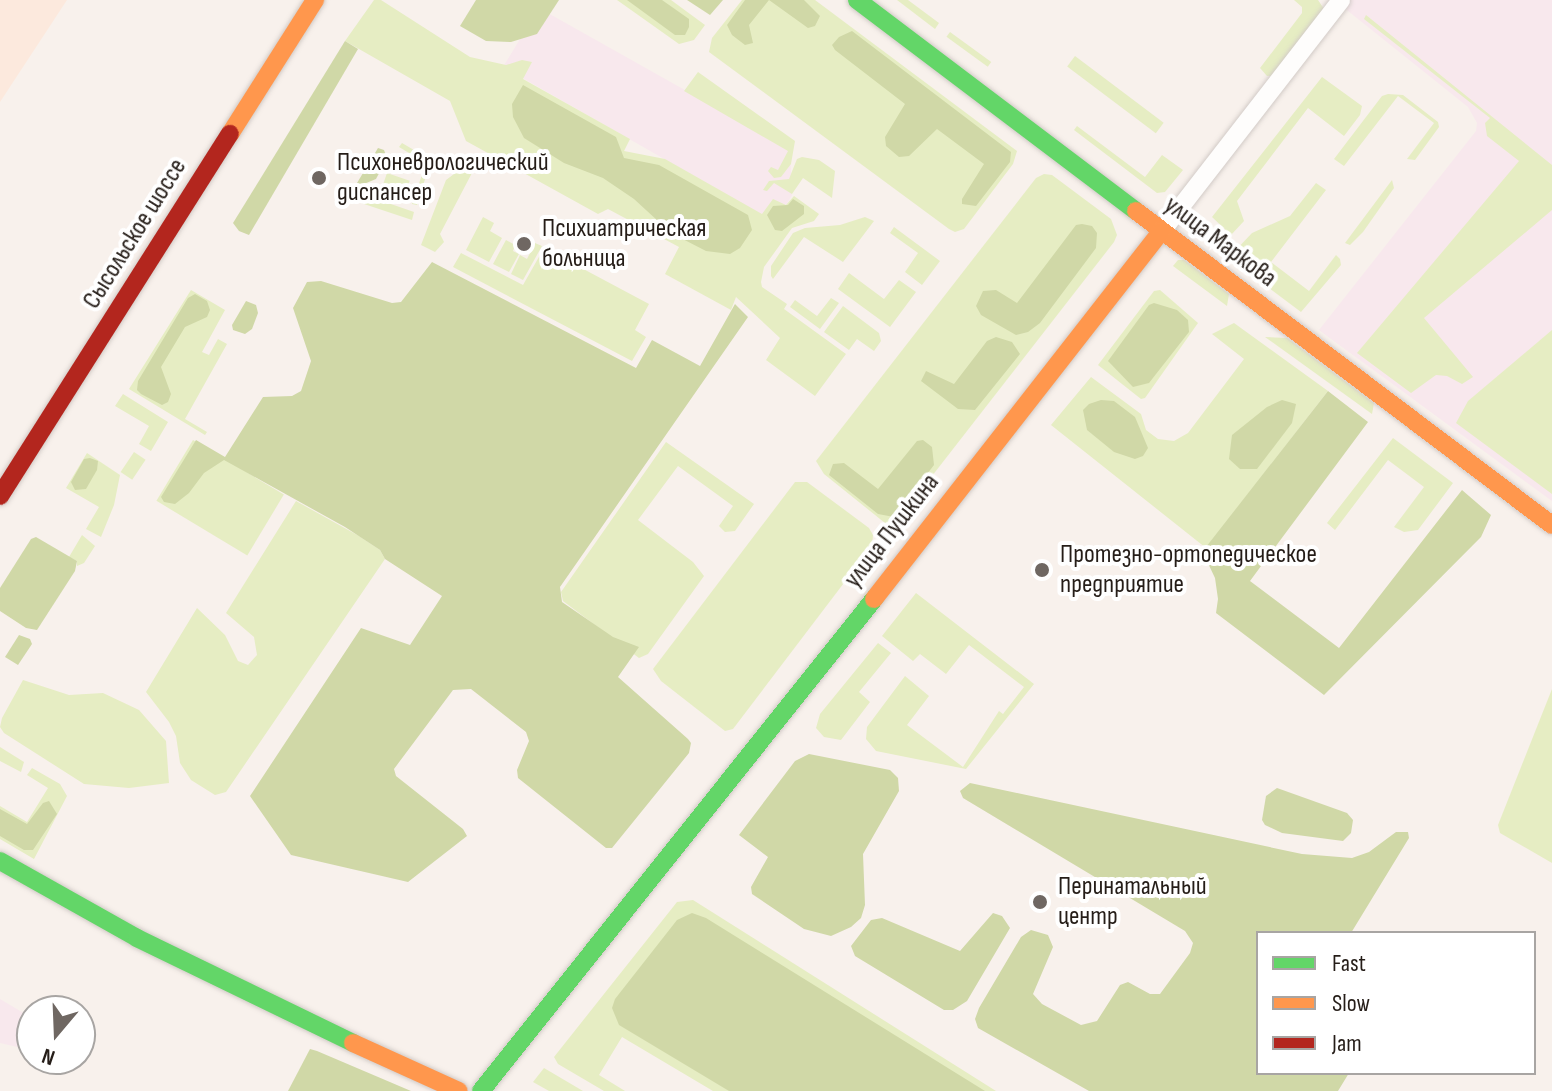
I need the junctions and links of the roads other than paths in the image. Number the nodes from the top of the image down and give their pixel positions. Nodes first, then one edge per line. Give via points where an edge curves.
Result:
1 (315, 0) edge
2 (857, 0) edge
3 (1341, 0) edge
4 (1162, 231) junction
5 (0, 496) edge
6 (1552, 525) edge
7 (0, 861) edge
8 (459, 1091) edge
9 (481, 1091) edge

1 - 5 street, Сысольское шоссе
2 - 4 street, улица Маркова
3 - 4 street, улица Пушкина
4 - 6 street, улица Маркова
4 - 9 street, улица Пушкина
7 - 8 street via 137,938

